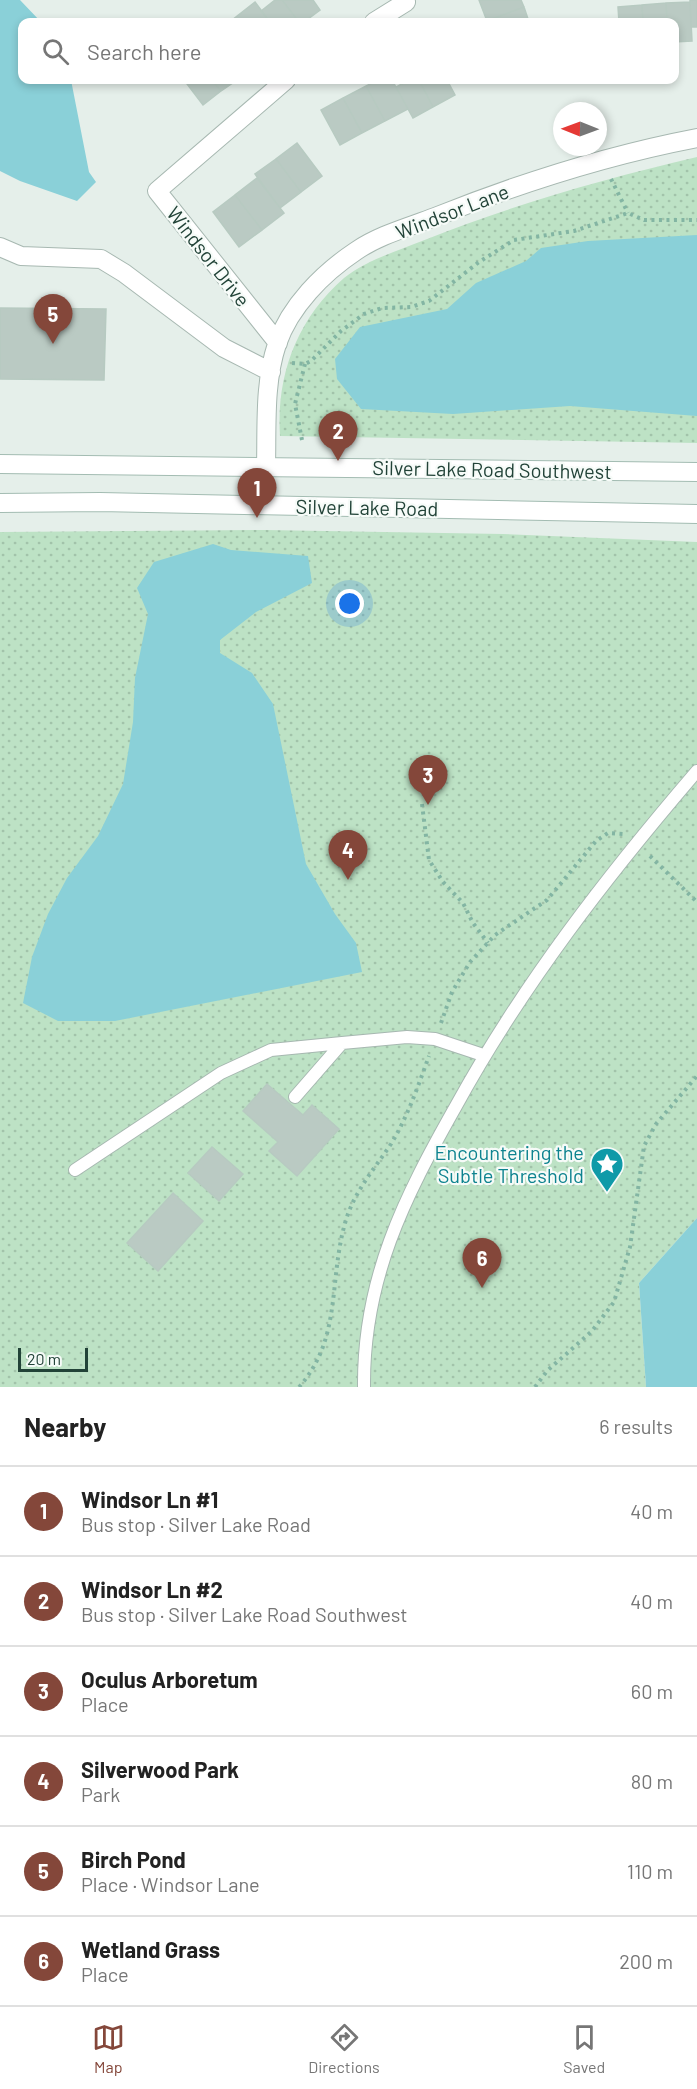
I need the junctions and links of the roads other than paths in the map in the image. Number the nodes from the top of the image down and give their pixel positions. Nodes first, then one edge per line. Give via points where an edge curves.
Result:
1 (405, 0) edge
2 (380, 18) edge
3 (281, 84) edge
4 (697, 138) edge
5 (0, 247) edge
6 (274, 358) junction
7 (0, 464) edge
8 (266, 466) junction
9 (697, 472) edge
10 (0, 503) edge
11 (697, 514) edge
12 (697, 771) edge
13 (342, 1043) junction
14 (483, 1055) junction
15 (295, 1097) dead end
16 (75, 1170) dead end
17 (364, 1387) edge

1 - 2 main road
3 - 6 main road, Windsor Drive via 157,191
4 - 6 main road, Windsor Lane via 602,161 475,201 358,250 312,288
5 - 6 main road via 21,256 100,259 224,348
6 - 8 main road, Windsor Lane
7 - 8 main road, Silver Lake Road Southwest
8 - 9 main road, Silver Lake Road Southwest
10 - 11 main road, Silver Lake Road
12 - 14 lane via 637,842 520,998
13 - 14 lane via 407,1037 435,1039
13 - 15 lane
13 - 16 lane via 271,1050 221,1073
14 - 17 lane via 421,1167 393,1227 369,1312 363,1348

